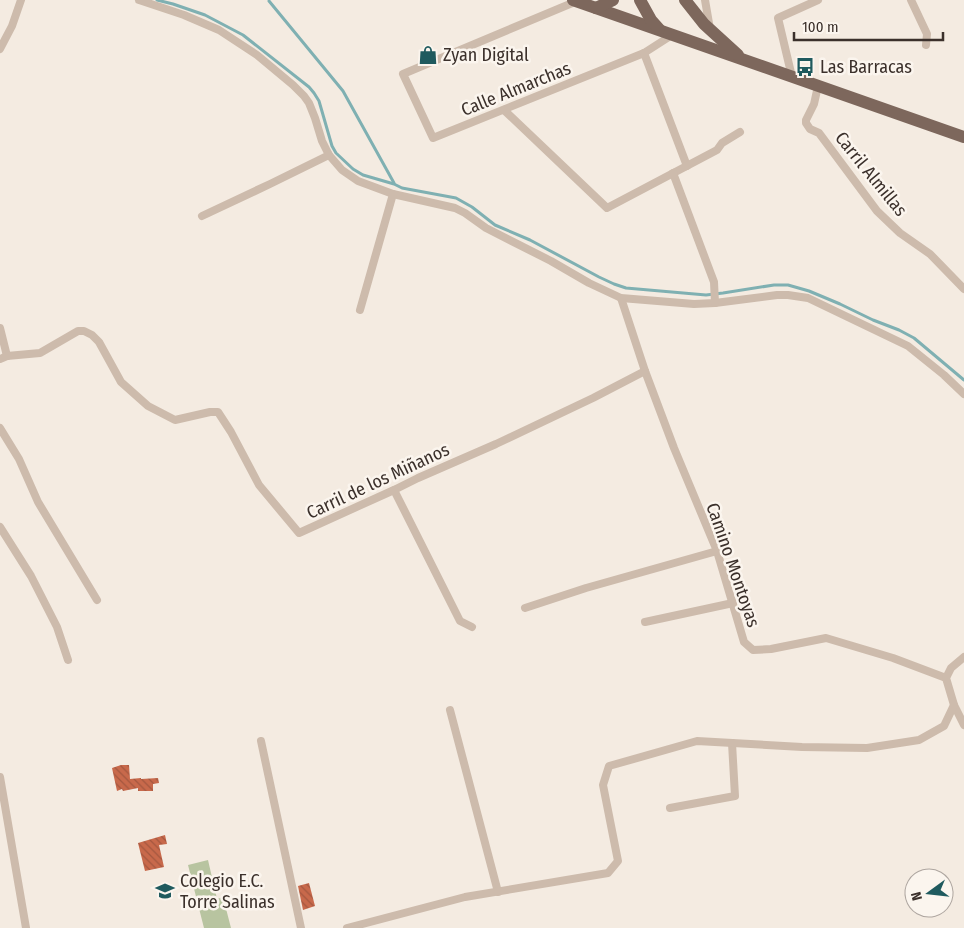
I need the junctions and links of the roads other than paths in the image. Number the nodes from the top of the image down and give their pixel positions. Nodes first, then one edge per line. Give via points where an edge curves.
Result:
1 (21, 0) edge
2 (139, 0) edge
3 (613, 0) edge
4 (640, 0) edge
5 (685, 0) edge
6 (705, 0) edge
7 (818, 0) edge
8 (911, 0) edge
9 (575, 1) edge
10 (596, 8) junction
11 (710, 31) junction
12 (666, 33) junction
13 (926, 45) dead end
14 (0, 49) edge
15 (644, 52) junction
16 (746, 61) junction
17 (792, 77) junction
18 (818, 86) junction
19 (504, 110) junction
20 (740, 132) dead end
21 (964, 138) edge
22 (329, 155) junction
23 (686, 166) junction
24 (673, 173) junction
25 (393, 194) junction
26 (202, 216) dead end
27 (964, 289) edge
28 (621, 298) junction
29 (715, 304) junction
30 (360, 310) dead end
31 (0, 328) edge
32 (4, 358) edge
33 (645, 371) junction
34 (964, 394) edge
35 (0, 428) edge
36 (394, 490) junction
37 (0, 527) edge
38 (717, 551) junction
39 (97, 600) dead end
40 (733, 603) junction
41 (525, 608) dead end
42 (645, 622) dead end
43 (472, 627) dead end
44 (964, 657) edge
45 (68, 660) dead end
46 (946, 678) junction
47 (954, 705) junction
48 (450, 710) dead end
49 (964, 725) edge
50 (261, 741) dead end
51 (732, 743) junction
52 (0, 777) edge
53 (670, 808) dead end
54 (498, 892) junction
55 (26, 928) edge
56 (301, 928) edge
57 (348, 928) edge

1 - 14 street
2 - 22 street via 219,30 257,55 304,96
3 - 10 main road
4 - 12 main road via 651,20
5 - 11 main road
6 - 11 street
7 - 17 street via 778,18
8 - 13 street via 927,34
9 - 10 main road
9 - 19 street, Calle Almarchas via 403,74 433,138
10 - 12 main road
11 - 16 main road
12 - 15 street, Calle Almarchas
12 - 16 main road
15 - 19 street, Calle Almarchas
15 - 23 street
16 - 17 main road
17 - 18 main road
18 - 21 main road
18 - 27 street, Carril Almillas via 806,120 808,126 819,133 876,212 930,254
19 - 24 street via 607,208
20 - 23 street via 722,142 718,150
22 - 25 street via 358,182
22 - 26 street
23 - 24 street
24 - 29 street via 714,282
25 - 28 street via 455,208 486,228
25 - 30 street
28 - 29 street
28 - 33 street, Camino Montoyas
29 - 34 street via 777,295 808,298 908,346
31 - 32 street
32 - 36 street, Carril de los Miñanos via 40,353 78,331 92,335 121,382 148,406 174,420 218,412 259,484 299,533
33 - 36 street, Carril de los Miñanos
33 - 38 street, Camino Montoyas
35 - 39 street via 19,459 38,502
36 - 43 street via 460,621
37 - 45 street via 31,576 57,627
38 - 40 street, Camino Montoyas
38 - 41 street
40 - 42 street
40 - 46 street, Camino Montoyas via 744,642 753,650 826,638
44 - 46 street via 951,668
46 - 47 street
47 - 49 street
47 - 51 street via 944,726 919,740 867,748
48 - 54 street
50 - 56 street
51 - 53 street via 735,796
51 - 54 street via 697,741 609,766 603,785 618,861 608,873
52 - 55 street
54 - 57 street via 465,897

